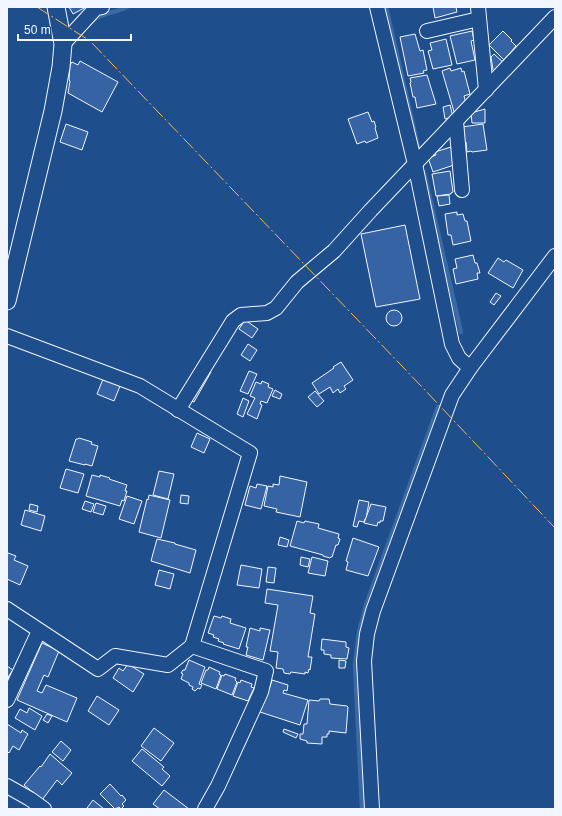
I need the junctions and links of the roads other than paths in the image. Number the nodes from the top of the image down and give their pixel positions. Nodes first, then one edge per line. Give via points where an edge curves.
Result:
1 (56, 7) edge
2 (102, 7) edge
3 (377, 7) edge
4 (479, 13) edge
5 (555, 17) edge
6 (427, 31) dead end
7 (62, 44) junction
8 (486, 90) junction
9 (456, 121) junction
10 (415, 164) junction
11 (462, 190) dead end
12 (553, 261) edge
13 (7, 301) edge
14 (7, 336) edge
15 (470, 368) junction
16 (178, 410) junction
17 (7, 609) edge
18 (39, 631) junction
19 (192, 646) junction
20 (7, 700) edge
21 (7, 786) edge
22 (44, 809) edge
23 (205, 809) edge
24 (372, 809) edge

1 - 7 street
2 - 7 street via 96,8
3 - 10 street
4 - 6 street
4 - 8 street
5 - 8 street
7 - 13 street via 61,67 53,111
8 - 9 street
9 - 10 street
9 - 11 street
10 - 15 street via 452,344 459,358
10 - 16 street via 334,251 297,282 276,308 267,313 241,315 233,321
12 - 15 street
14 - 16 street via 140,386
15 - 24 street via 452,395 373,611 367,634 364,662
16 - 19 street via 250,453
17 - 18 street
18 - 19 street via 98,669 115,656 168,665
18 - 20 street
19 - 23 street via 266,671 261,692
21 - 22 street

